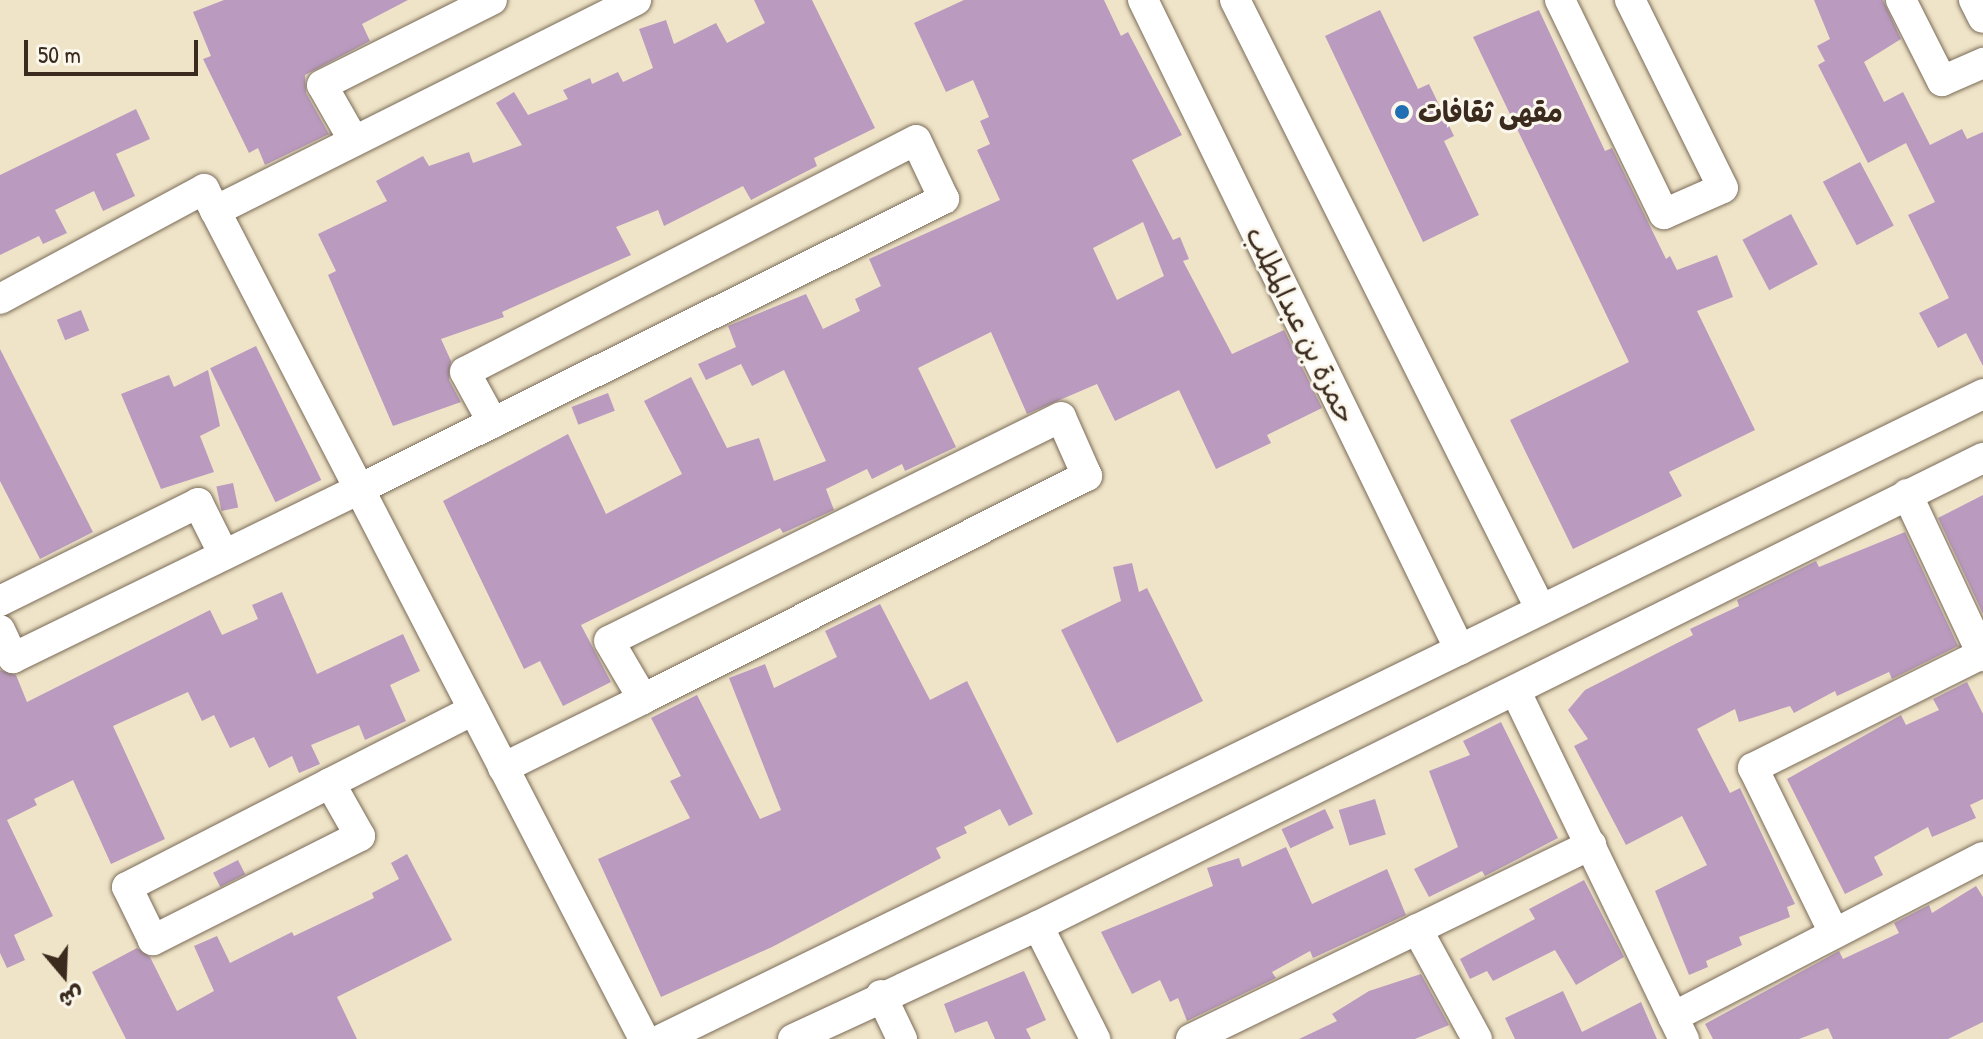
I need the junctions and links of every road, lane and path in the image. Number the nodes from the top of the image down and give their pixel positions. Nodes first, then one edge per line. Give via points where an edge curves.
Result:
1 (492, 0) edge
2 (636, 0) edge
3 (1143, 0) edge
4 (1235, 0) edge
5 (1560, 0) edge
6 (1630, 0) edge
7 (1901, 0) edge
8 (1974, 0) edge
9 (1983, 18) edge
10 (1983, 63) edge
11 (354, 141) junction
12 (215, 211) junction
13 (0, 299) edge
14 (1983, 394) edge
15 (493, 423) junction
16 (1983, 458) edge
17 (359, 489) junction
18 (1907, 494) junction
19 (224, 555) junction
20 (0, 601) edge
21 (1541, 610) junction
22 (0, 630) edge
23 (1460, 650) junction
24 (1983, 655) edge
25 (1516, 692) junction
26 (643, 699) junction
27 (473, 710) junction
28 (503, 768) junction
29 (330, 783) junction
30 (1591, 845) junction
31 (1983, 857) edge
32 (1038, 926) junction
33 (1417, 929) junction
34 (1834, 933) junction
35 (881, 995) junction
36 (1678, 1028) edge
37 (644, 1039) edge
38 (662, 1039) edge
39 (793, 1039) edge
40 (902, 1039) edge
41 (1095, 1039) edge
42 (1191, 1039) edge
43 (1477, 1039) edge

1 - 11 street via 322,85
2 - 11 street
3 - 23 street, حمزة بن عبدالمطلب
4 - 21 street
5 - 6 street via 1664,214 1723,188
7 - 10 street via 1942,81
8 - 9 street
11 - 12 street
12 - 13 street via 204,189
12 - 17 street
14 - 21 street
15 - 15 street via 944,199 916,140 465,372
15 - 17 street
16 - 18 street
17 - 19 street
17 - 27 street
18 - 24 street
18 - 25 street
19 - 20 street via 198,503
19 - 22 street via 13,658
21 - 23 street
23 - 38 street
24 - 34 street via 1753,768
25 - 30 street
25 - 32 street
26 - 26 street via 1087,476 1061,417 609,641
26 - 28 street
27 - 28 street
27 - 29 street
28 - 37 street
29 - 29 street via 127,887 153,940 360,836
30 - 33 street
30 - 36 street
31 - 34 street
32 - 35 street
32 - 41 street
33 - 42 street
33 - 43 street
34 - 36 street
35 - 39 street
35 - 40 street

